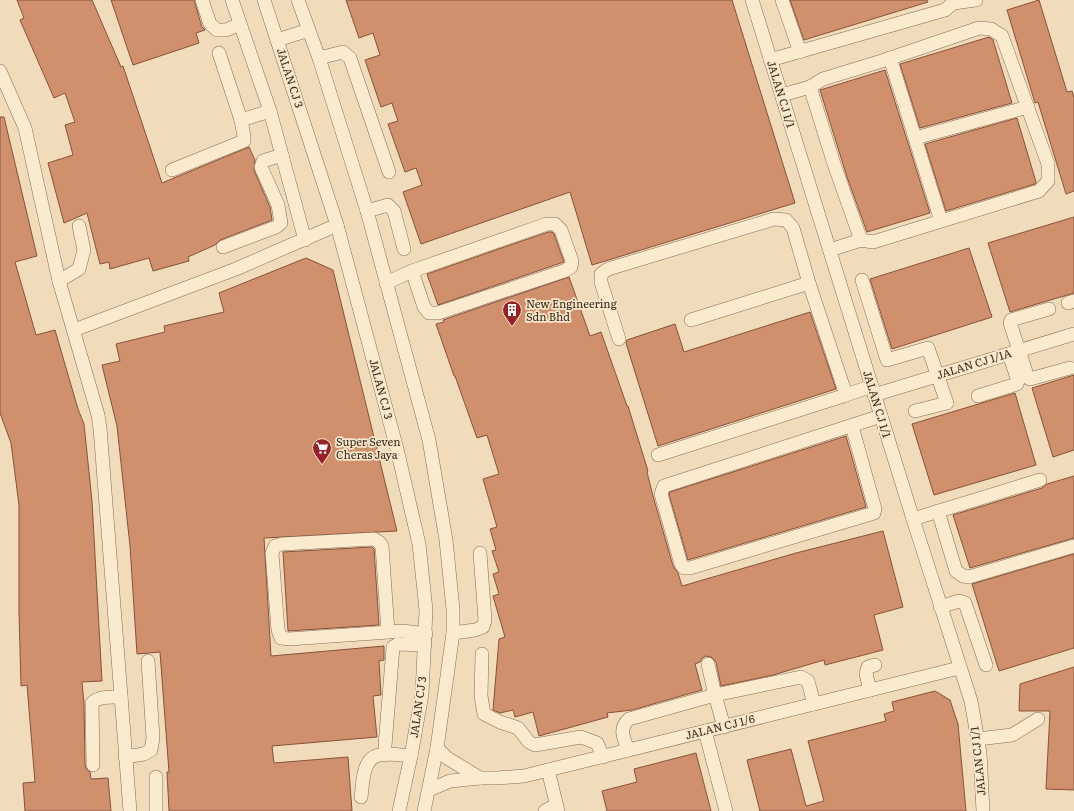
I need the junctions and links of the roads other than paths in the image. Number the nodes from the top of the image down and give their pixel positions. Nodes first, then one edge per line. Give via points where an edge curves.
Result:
1 (202, 0) edge
2 (232, 0) edge
3 (264, 0) edge
4 (298, 0) edge
5 (752, 0) edge
6 (782, 0) edge
7 (976, 0) edge
8 (953, 1) edge
9 (240, 24) junction
10 (309, 30) junction
11 (278, 40) junction
12 (800, 52) junction
13 (219, 53) dead end
14 (319, 58) junction
15 (890, 58) junction
16 (770, 60) junction
17 (0, 71) edge
18 (810, 87) junction
19 (782, 95) junction
20 (1028, 107) junction
21 (270, 111) junction
22 (241, 120) junction
23 (915, 138) junction
24 (282, 155) junction
25 (172, 170) dead end
26 (389, 172) dead end
27 (367, 210) junction
28 (941, 221) junction
29 (337, 225) junction
30 (79, 226) dead end
31 (305, 240) junction
32 (861, 240) junction
33 (223, 247) dead end
34 (404, 249) dead end
35 (830, 250) junction
36 (412, 271) junction
37 (862, 280) dead end
38 (59, 281) junction
39 (386, 283) junction
40 (810, 283) junction
41 (1049, 309) dead end
42 (691, 320) dead end
43 (74, 330) junction
44 (1074, 334) edge
45 (619, 339) dead end
46 (1014, 352) junction
47 (1070, 368) dead end
48 (937, 376) junction
49 (873, 391) junction
50 (846, 395) junction
51 (978, 396) dead end
52 (915, 411) dead end
53 (881, 416) junction
54 (852, 426) junction
55 (658, 454) dead end
56 (1040, 480) dead end
57 (938, 511) junction
58 (913, 519) junction
59 (1074, 546) edge
60 (480, 553) dead end
61 (940, 607) junction
62 (388, 632) junction
63 (453, 633) junction
64 (425, 640) junction
65 (482, 654) dead end
66 (148, 661) dead end
67 (708, 664) dead end
68 (875, 665) dead end
69 (986, 665) dead end
70 (959, 668) junction
71 (870, 690) junction
72 (715, 695) junction
73 (121, 697) junction
74 (814, 704) junction
75 (1038, 719) dead end
76 (724, 727) junction
77 (705, 731) junction
78 (978, 740) junction
79 (385, 746) dead end
80 (437, 748) junction
81 (628, 750) junction
82 (125, 756) junction
83 (411, 756) junction
84 (603, 757) junction
85 (93, 766) dead end
86 (548, 770) junction
87 (156, 777) dead end
88 (480, 778) junction
89 (429, 790) junction
90 (361, 797) dead end
91 (557, 808) edge
92 (130, 811) edge
93 (156, 811) edge
94 (399, 811) edge
95 (424, 811) edge
96 (545, 811) edge
97 (726, 811) edge
98 (983, 811) edge

1 - 9 street via 210,24 216,30 226,30
2 - 9 street
3 - 11 street, JALAN CJ 3
4 - 10 street
5 - 16 street, JALAN CJ 1/1
6 - 12 street
7 - 8 street
8 - 12 street via 945,10
9 - 21 street
10 - 11 street
10 - 14 street
11 - 29 street, JALAN CJ 3
12 - 16 street
13 - 22 street
14 - 26 street via 343,52 350,58
14 - 27 street
15 - 18 street via 823,79
15 - 20 street via 979,28 991,29 1002,36
15 - 23 street
16 - 19 street, JALAN CJ 1/1
17 - 38 street via 25,128
18 - 19 street
18 - 32 street
19 - 35 street, JALAN CJ 1/1
20 - 23 street
20 - 28 street via 1048,164 1048,181 1039,191
21 - 22 street
21 - 24 street
22 - 25 street via 244,141
23 - 28 street
24 - 31 street
24 - 33 street via 263,161 262,167 278,205 281,223
27 - 34 street via 388,205 392,207
27 - 39 street
28 - 32 street via 873,242
29 - 31 street
29 - 64 street, JALAN CJ 3 via 397,449 419,544 426,610
30 - 38 street via 84,250 78,269
31 - 43 street
32 - 35 street
35 - 49 street, JALAN CJ 1/1
36 - 36 street via 424,307 429,312 438,313 564,271 571,267 572,261 561,230 555,224 547,224
36 - 39 street
37 - 48 street via 887,360 928,348
38 - 43 street
39 - 63 street via 429,440 446,540
40 - 42 street
40 - 45 street via 793,228 786,220 774,219 608,269 601,274 601,282
40 - 50 street
41 - 46 street via 1011,320
43 - 73 street via 100,428
44 - 46 street, JALAN CJ 1/1A
46 - 47 street via 1030,379
46 - 48 street, JALAN CJ 1/1A
46 - 51 street via 1017,384
48 - 49 street, JALAN CJ 1/1A
48 - 52 street via 947,403
49 - 50 street, JALAN CJ 1/1A
49 - 53 street, JALAN CJ 1/1
50 - 55 street, JALAN CJ 1/1A
53 - 54 street
53 - 58 street, JALAN CJ 1/1
54 - 54 street via 874,512 684,568 661,494 664,486
56 - 57 street
57 - 58 street
57 - 59 street via 956,571 962,576 969,577
58 - 61 street, JALAN CJ 1/1
60 - 63 street via 485,620 483,627
61 - 69 street via 959,601 965,603
61 - 70 street, JALAN CJ 1/1
62 - 62 street via 281,638 278,630 272,552 275,546 374,539 380,542
62 - 64 street via 403,631
63 - 80 street
64 - 79 street via 393,647
64 - 83 street, JALAN CJ 3 via 422,694
65 - 84 street via 481,696 484,714 518,728 529,742 535,745 581,737 597,744
66 - 82 street via 153,738 151,750 144,754
67 - 72 street
68 - 71 street via 868,667 866,674
70 - 71 street, JALAN CJ 1/6
70 - 78 street, JALAN CJ 1/1 via 970,701
71 - 74 street, JALAN CJ 1/6
72 - 74 street via 801,677 808,682
72 - 76 street
72 - 81 street via 629,719 623,724 622,731
73 - 82 street
73 - 85 street via 103,698 95,700 92,704
74 - 76 street, JALAN CJ 1/6
75 - 78 street via 1012,735
76 - 77 street, JALAN CJ 1/6
77 - 81 street, JALAN CJ 1/6
77 - 97 street
78 - 98 street, JALAN CJ 1/1
80 - 88 street via 447,758
80 - 89 street
81 - 84 street, JALAN CJ 1/6
82 - 92 street
83 - 90 street via 379,755 371,759 364,770
83 - 94 street, JALAN CJ 3
84 - 86 street, JALAN CJ 1/6
86 - 88 street, JALAN CJ 1/6 via 524,776
86 - 91 street
87 - 93 street
88 - 89 street, JALAN CJ 1/6 via 450,781
89 - 95 street
91 - 96 street

